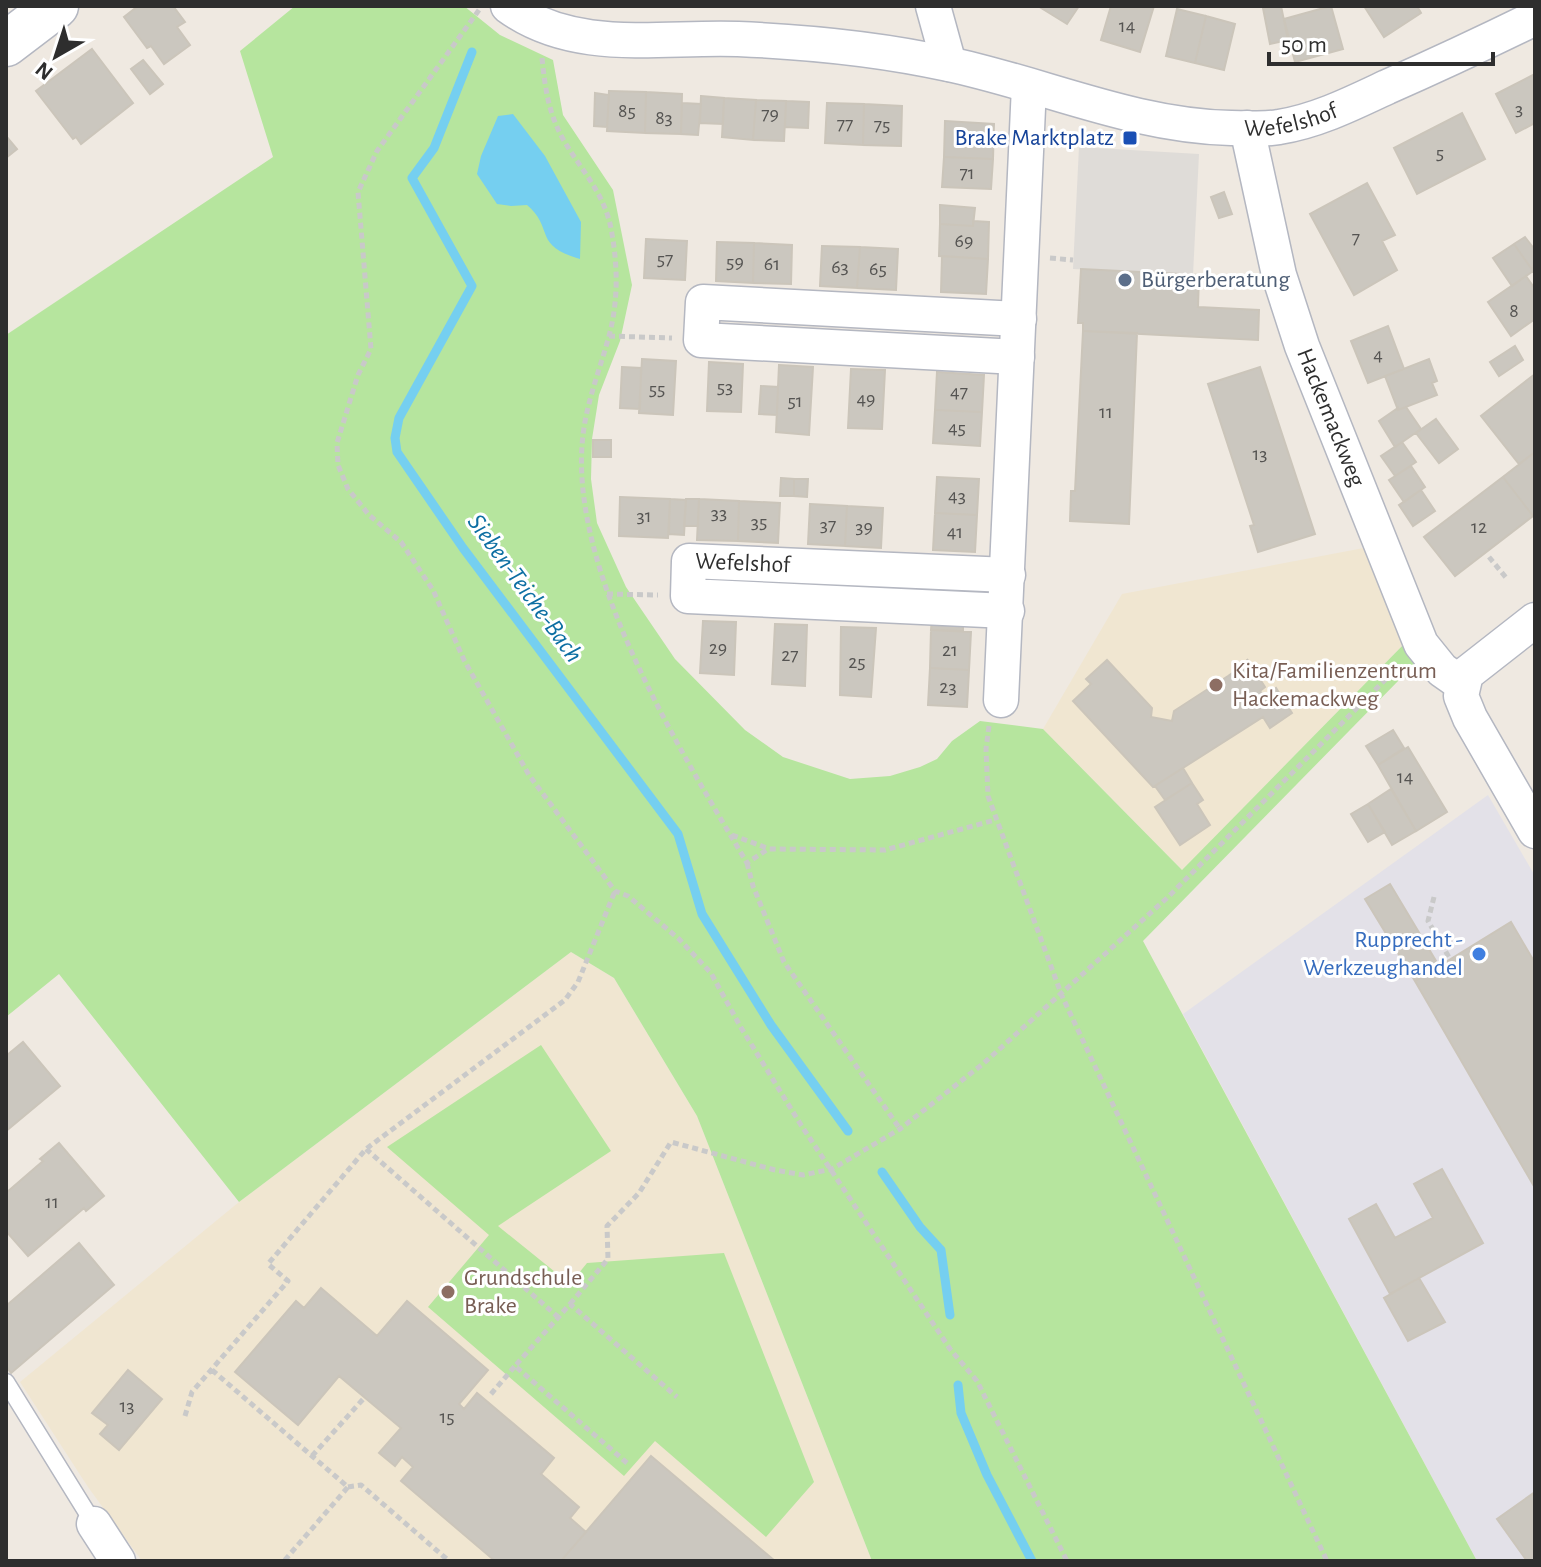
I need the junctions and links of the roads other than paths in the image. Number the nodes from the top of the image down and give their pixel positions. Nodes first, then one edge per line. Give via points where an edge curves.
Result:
1 (56, 6) edge
2 (508, 6) edge
3 (933, 6) edge
4 (1535, 18) edge
5 (6, 44) edge
6 (949, 64) junction
7 (1029, 86) junction
8 (1247, 128) junction
9 (1019, 319) junction
10 (1017, 357) junction
11 (1008, 575) junction
12 (1007, 611) junction
13 (1535, 620) edge
14 (1462, 684) junction
15 (1001, 700) road end
16 (1535, 831) edge
17 (6, 1382) edge
18 (94, 1524) joint
19 (118, 1561) edge

1 - 5 street
2 - 6 street, Wefelshof via 571,34 611,40 737,39 833,46
3 - 6 street
4 - 8 street, Wefelshof via 1315,118
6 - 7 street, Wefelshof
7 - 8 street, Wefelshof via 1156,121
7 - 9 street
8 - 14 street, Hackemackweg via 1279,275 1302,346 1421,644
9 - 10 street
9 - 10 street via 703,302 701,340
10 - 11 street
11 - 12 street
11 - 12 street, Wefelshof via 689,561 688,596
12 - 15 street
13 - 14 street via 1466,674
14 - 16 street via 1470,718
17 - 18 lane
18 - 19 street

